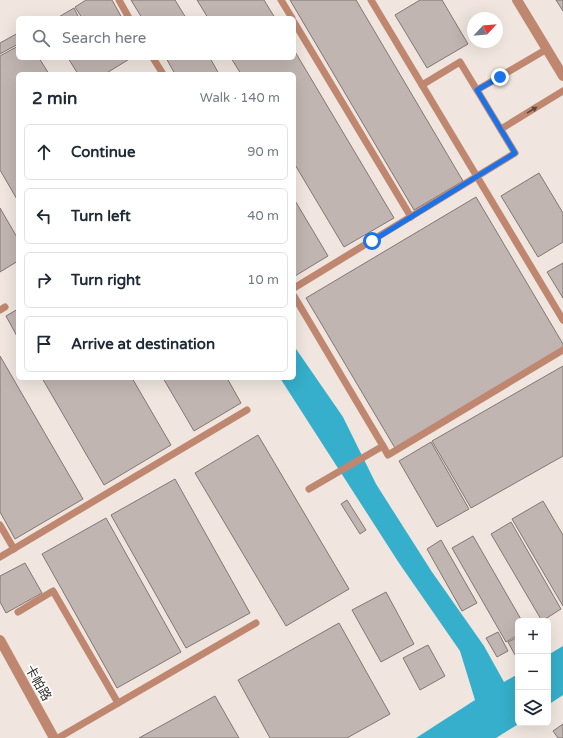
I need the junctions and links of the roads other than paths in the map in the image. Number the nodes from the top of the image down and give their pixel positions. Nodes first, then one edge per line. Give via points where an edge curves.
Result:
1 (119, 0) edge
2 (281, 0) edge
3 (371, 0) edge
4 (517, 0) edge
5 (129, 16) edge
6 (291, 16) edge
7 (296, 25) edge
8 (547, 49) junction
9 (154, 60) edge
10 (162, 72) edge
11 (563, 76) edge
12 (422, 85) junction
13 (477, 90) junction
14 (563, 91) edge
15 (501, 129) junction
16 (477, 176) junction
17 (411, 217) junction
18 (296, 287) edge
19 (296, 299) edge
20 (563, 320) edge
21 (563, 350) edge
22 (247, 410) dead end
23 (383, 446) junction
24 (309, 489) dead end
25 (0, 525) edge
26 (14, 549) junction
27 (0, 557) edge
28 (18, 612) dead end
29 (256, 623) dead end
30 (0, 640) edge
31 (118, 703) junction
32 (54, 738) edge
33 (58, 738) edge

1 - 5 lane
2 - 6 lane
3 - 12 lane
4 - 8 street
7 - 17 lane
8 - 11 street
8 - 13 lane
9 - 10 lane
12 - 13 lane via 460,62
12 - 16 lane
13 - 15 lane
15 -> 14 lane
15 - 16 lane via 515,153
16 - 17 lane
16 - 20 lane
17 - 18 lane
19 - 23 lane
21 - 23 lane via 388,455
22 - 26 lane
23 - 24 lane
25 - 26 lane
26 - 27 lane
28 - 31 lane via 53,591
29 - 31 lane
30 - 32 street, 卡帕路
31 - 33 lane

